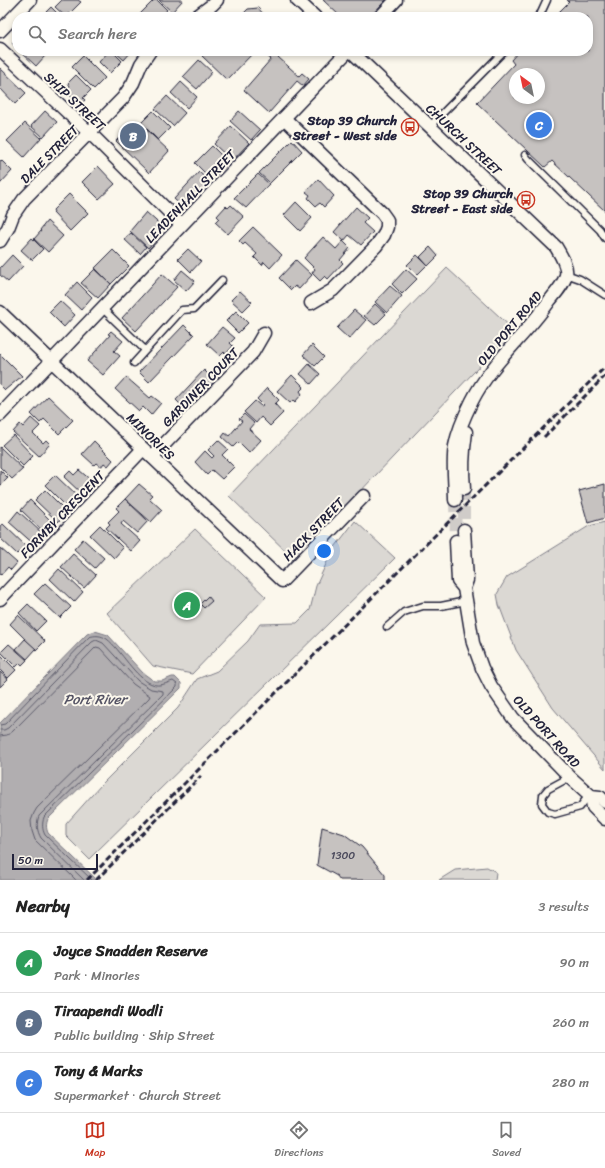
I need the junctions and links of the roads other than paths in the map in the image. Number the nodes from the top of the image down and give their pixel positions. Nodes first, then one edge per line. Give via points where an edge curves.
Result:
1 (30, 0) edge
2 (217, 0) edge
3 (297, 0) edge
4 (396, 0) edge
5 (547, 0) edge
6 (18, 12) edge
7 (203, 12) edge
8 (310, 12) edge
9 (385, 12) edge
10 (541, 12) edge
11 (12, 19) edge
12 (0, 31) edge
13 (0, 49) edge
14 (147, 56) edge
15 (344, 56) edge
16 (354, 56) edge
17 (499, 56) edge
18 (284, 118) junction
19 (430, 126) junction
20 (89, 133) junction
21 (525, 155) dead end
22 (181, 224) junction
23 (605, 238) edge
24 (0, 241) edge
25 (566, 274) junction
26 (222, 280) dead end
27 (605, 295) edge
28 (311, 303) dead end
29 (102, 308) junction
30 (0, 312) edge
31 (264, 332) dead end
32 (145, 350) junction
33 (52, 361) junction
34 (134, 363) dead end
35 (473, 400) junction
36 (0, 416) edge
37 (148, 453) junction
38 (464, 489) tunnel mouth
39 (364, 496) dead end
40 (455, 500) tunnel mouth
41 (464, 530) tunnel mouth
42 (456, 541) tunnel mouth
43 (282, 581) joint
44 (464, 588) junction
45 (0, 599) edge
46 (466, 601) junction
47 (387, 627) dead end
48 (570, 777) junction
49 (590, 796) junction
50 (605, 802) edge
51 (605, 819) edge

1 - 6 street
2 - 7 street
3 - 8 street
4 - 9 street
5 - 10 lane
11 - 12 street
13 - 20 street, SHIP STREET
14 - 20 street, DALE STREET via 123,98
15 - 18 street, LEADENHALL STREET
16 - 19 street, CHURCH STREET
17 - 19 lane
18 - 22 street, LEADENHALL STREET
18 - 28 street via 387,220 384,236 376,246 333,290
19 - 25 street, CHURCH STREET via 556,247 563,260
20 - 22 street, SHIP STREET
20 - 24 street, DALE STREET via 24,199
21 - 23 lane
22 - 29 street, LEADENHALL STREET
25 - 27 lane via 580,279
25 - 35 street, OLD PORT ROAD via 539,317 484,380
26 - 32 lane via 194,309 182,310
29 - 32 lane
29 - 33 street, LEADENHALL STREET
30 - 33 street, MINORIES
31 - 37 street, GARDINER COURT via 253,352
32 - 34 lane
33 - 36 street, LEADENHALL STREET
33 - 37 street, MINORIES
35 - 38 street, OLD PORT ROAD via 464,446
35 - 40 street, OLD PORT ROAD via 462,422 455,447
37 - 43 street, MINORIES
37 - 45 street, FORMBY CRESCENT
39 - 43 street, HACK STREET
41 - 44 street, OLD PORT ROAD via 467,580
42 - 44 street, OLD PORT ROAD via 458,581
44 - 46 street, OLD PORT ROAD
46 - 47 lane via 441,606 423,606 404,612
46 - 48 street, OLD PORT ROAD via 473,643 492,686 513,718
48 - 49 street, OLD PORT ROAD
48 - 49 lane via 548,789 543,795 542,804 548,812 555,814 580,807
49 - 50 street, OLD PORT ROAD via 600,797
49 - 51 street, OLD PORT ROAD via 593,807

